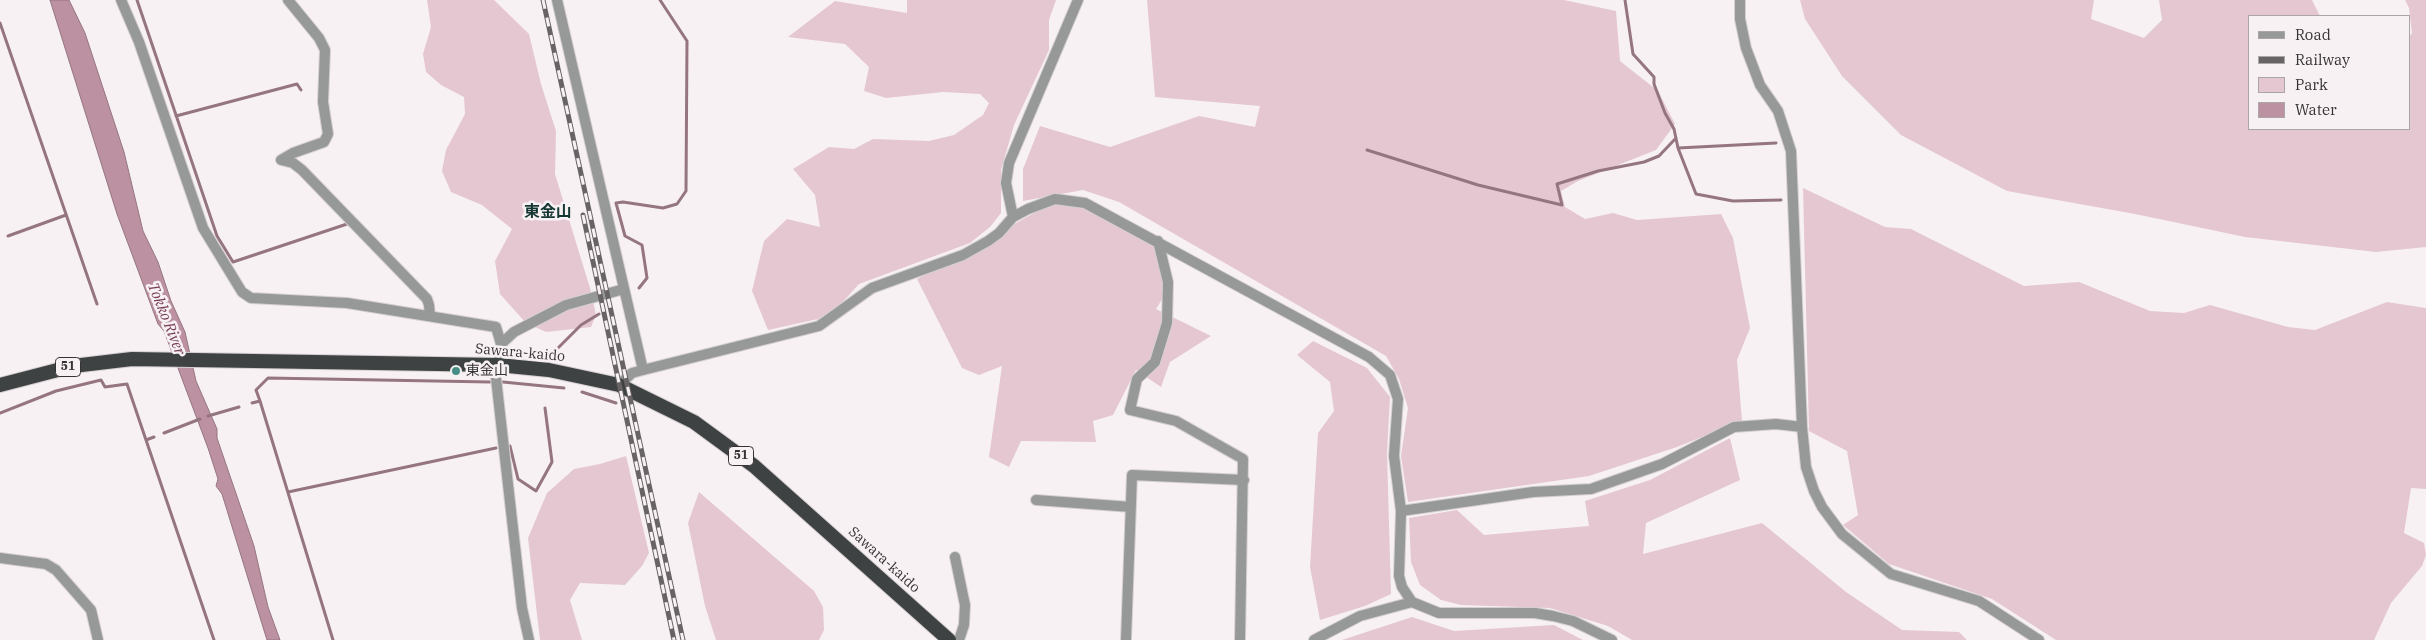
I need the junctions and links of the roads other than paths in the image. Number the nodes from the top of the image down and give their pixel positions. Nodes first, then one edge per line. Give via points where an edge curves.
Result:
1 (121, 0) edge
2 (288, 0) edge
3 (557, 0) edge
4 (1078, 0) edge
5 (1740, 0) edge
6 (1013, 217) junction
7 (1158, 242) junction
8 (624, 289) junction
9 (430, 316) junction
10 (501, 344) junction
11 (498, 365) junction
12 (643, 370) junction
13 (619, 384) junction
14 (0, 385) edge
15 (1802, 427) junction
16 (1244, 480) junction
17 (1036, 500) dead end
18 (1131, 506) junction
19 (1401, 511) junction
20 (954, 557) dead end
21 (0, 558) edge
22 (1412, 602) junction
23 (98, 640) edge
24 (529, 640) edge
25 (949, 640) edge
26 (959, 640) edge
27 (1126, 640) edge
28 (1240, 640) edge
29 (1314, 640) edge
30 (1612, 640) edge
31 (2039, 640) edge

1 - 9 street via 139,42 203,228 242,292 252,298 347,303
2 - 9 street via 325,50 324,102 328,134 324,142 281,160 302,170 427,299
3 - 8 street
4 - 6 street via 1009,163 1006,183
5 - 15 street via 1746,48 1760,85 1778,111 1791,151
6 - 7 street via 1043,202 1068,199 1098,209
6 - 12 street via 988,242 945,262 872,288 818,326
7 - 16 street via 1168,282 1167,323 1155,362 1137,379 1130,410 1176,421 1243,459
7 - 19 street via 1369,356 1390,375 1398,399 1394,456
8 - 10 street via 566,305 514,332
8 - 12 street
9 - 10 street via 496,327
10 - 11 street
11 - 13 highway, Sawara-kaido / 51 via 549,370
11 - 14 highway, Sawara-kaido / 51 via 138,359 73,366
11 - 24 street via 498,396 522,608
12 - 13 street via 632,373
13 - 25 highway, Sawara-kaido / 51 via 694,422 754,466
15 - 19 street via 1776,424 1734,428 1662,464 1591,489 1533,492
15 - 31 street via 1806,467 1814,491 1842,534 1891,574 1979,601
16 - 18 street via 1132,475
16 - 28 street
17 - 18 street
18 - 27 street
19 - 22 street via 1400,576 1402,587
20 - 26 street via 965,605
21 - 23 street via 46,564 56,570 91,610
22 - 29 street via 1360,616
22 - 30 street via 1439,613 1553,616 1573,621

